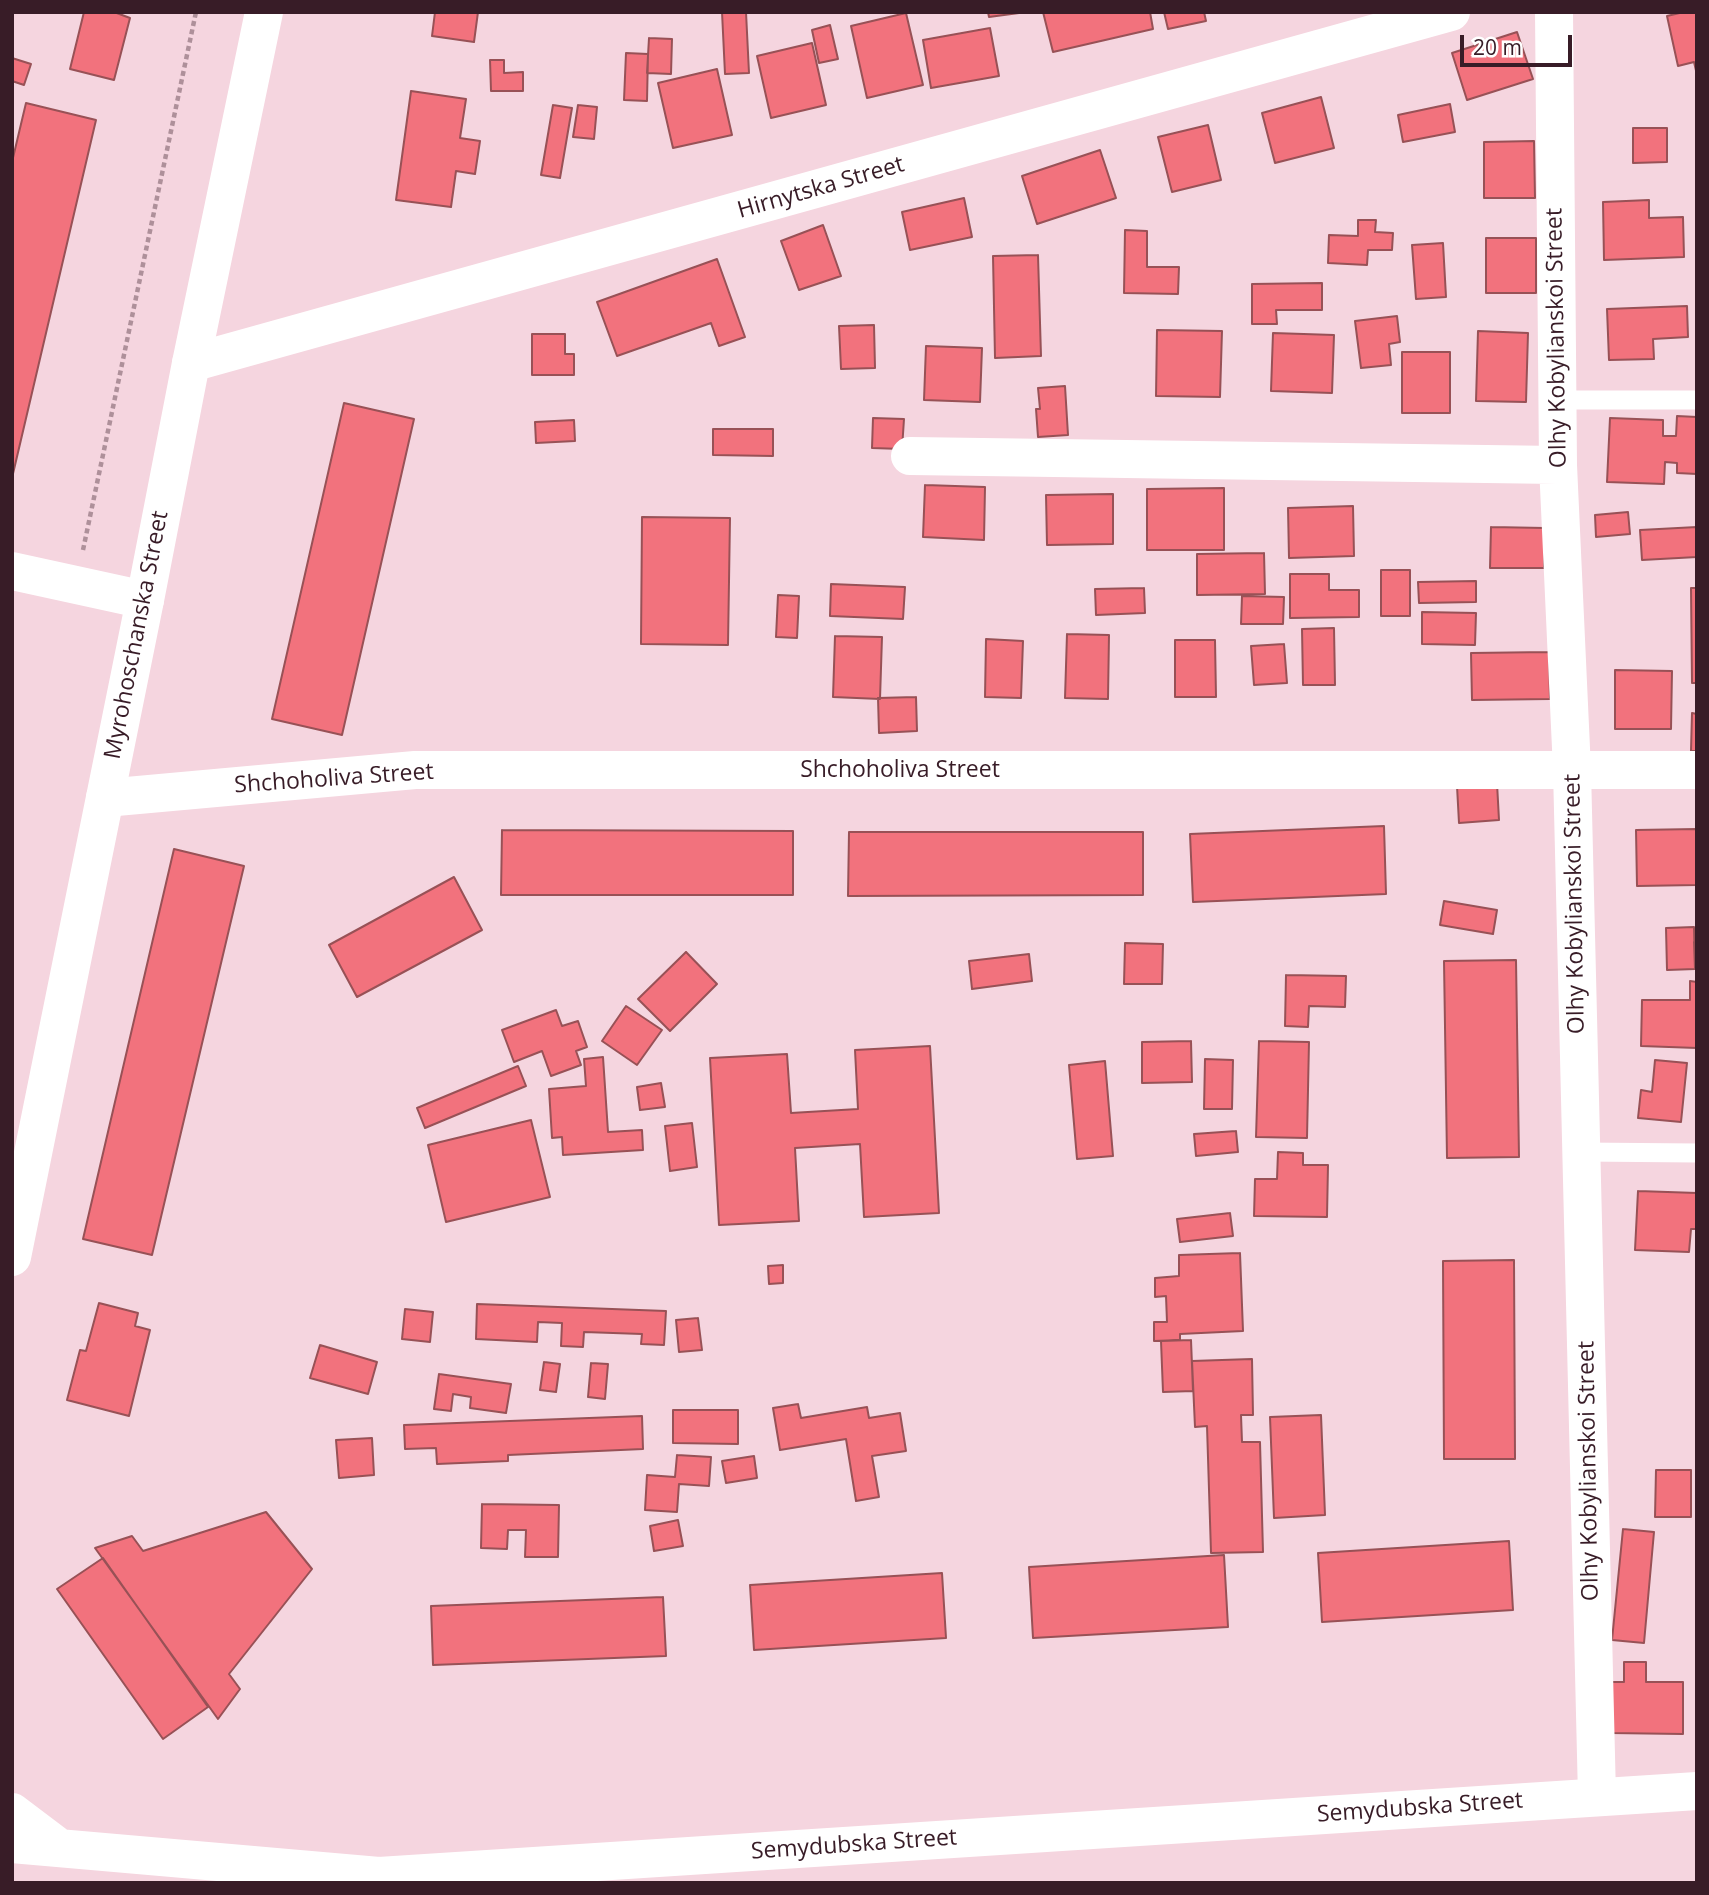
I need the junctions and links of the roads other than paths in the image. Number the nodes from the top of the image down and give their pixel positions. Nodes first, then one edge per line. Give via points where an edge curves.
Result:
1 (264, 12) edge
2 (1451, 12) edge
3 (1554, 12) edge
4 (191, 363) junction
5 (1558, 400) junction
6 (1697, 400) edge
7 (909, 456) dead end
8 (1558, 465) junction
9 (12, 571) edge
10 (145, 600) junction
11 (1572, 770) junction
12 (1697, 770) edge
13 (105, 798) junction
14 (1581, 1152) junction
15 (1697, 1153) edge
16 (12, 1258) edge
17 (1697, 1791) edge
18 (1597, 1796) junction
19 (12, 1812) edge
20 (12, 1844) edge
21 (57, 1846) junction

1 - 4 street, Myrohoschanska Street
2 - 4 street, Hirnytska Street
3 - 5 street, Olhy Kobylianskoi Street
4 - 10 street, Myrohoschanska Street
5 - 6 lane
5 - 8 street, Olhy Kobylianskoi Street
7 - 8 street
8 - 11 street, Olhy Kobylianskoi Street
9 - 10 street
10 - 13 street, Myrohoschanska Street
11 - 12 street, Shchoholiva Street
11 - 13 street, Shchoholiva Street via 415,770
11 - 14 street, Olhy Kobylianskoi Street
13 - 16 street, Myrohoschanska Street
14 - 15 lane
14 - 18 street, Olhy Kobylianskoi Street
17 - 18 street, Semydubska Street
18 - 21 street, Semydubska Street via 379,1876
19 - 21 street
20 - 21 street, Semydubska Street

